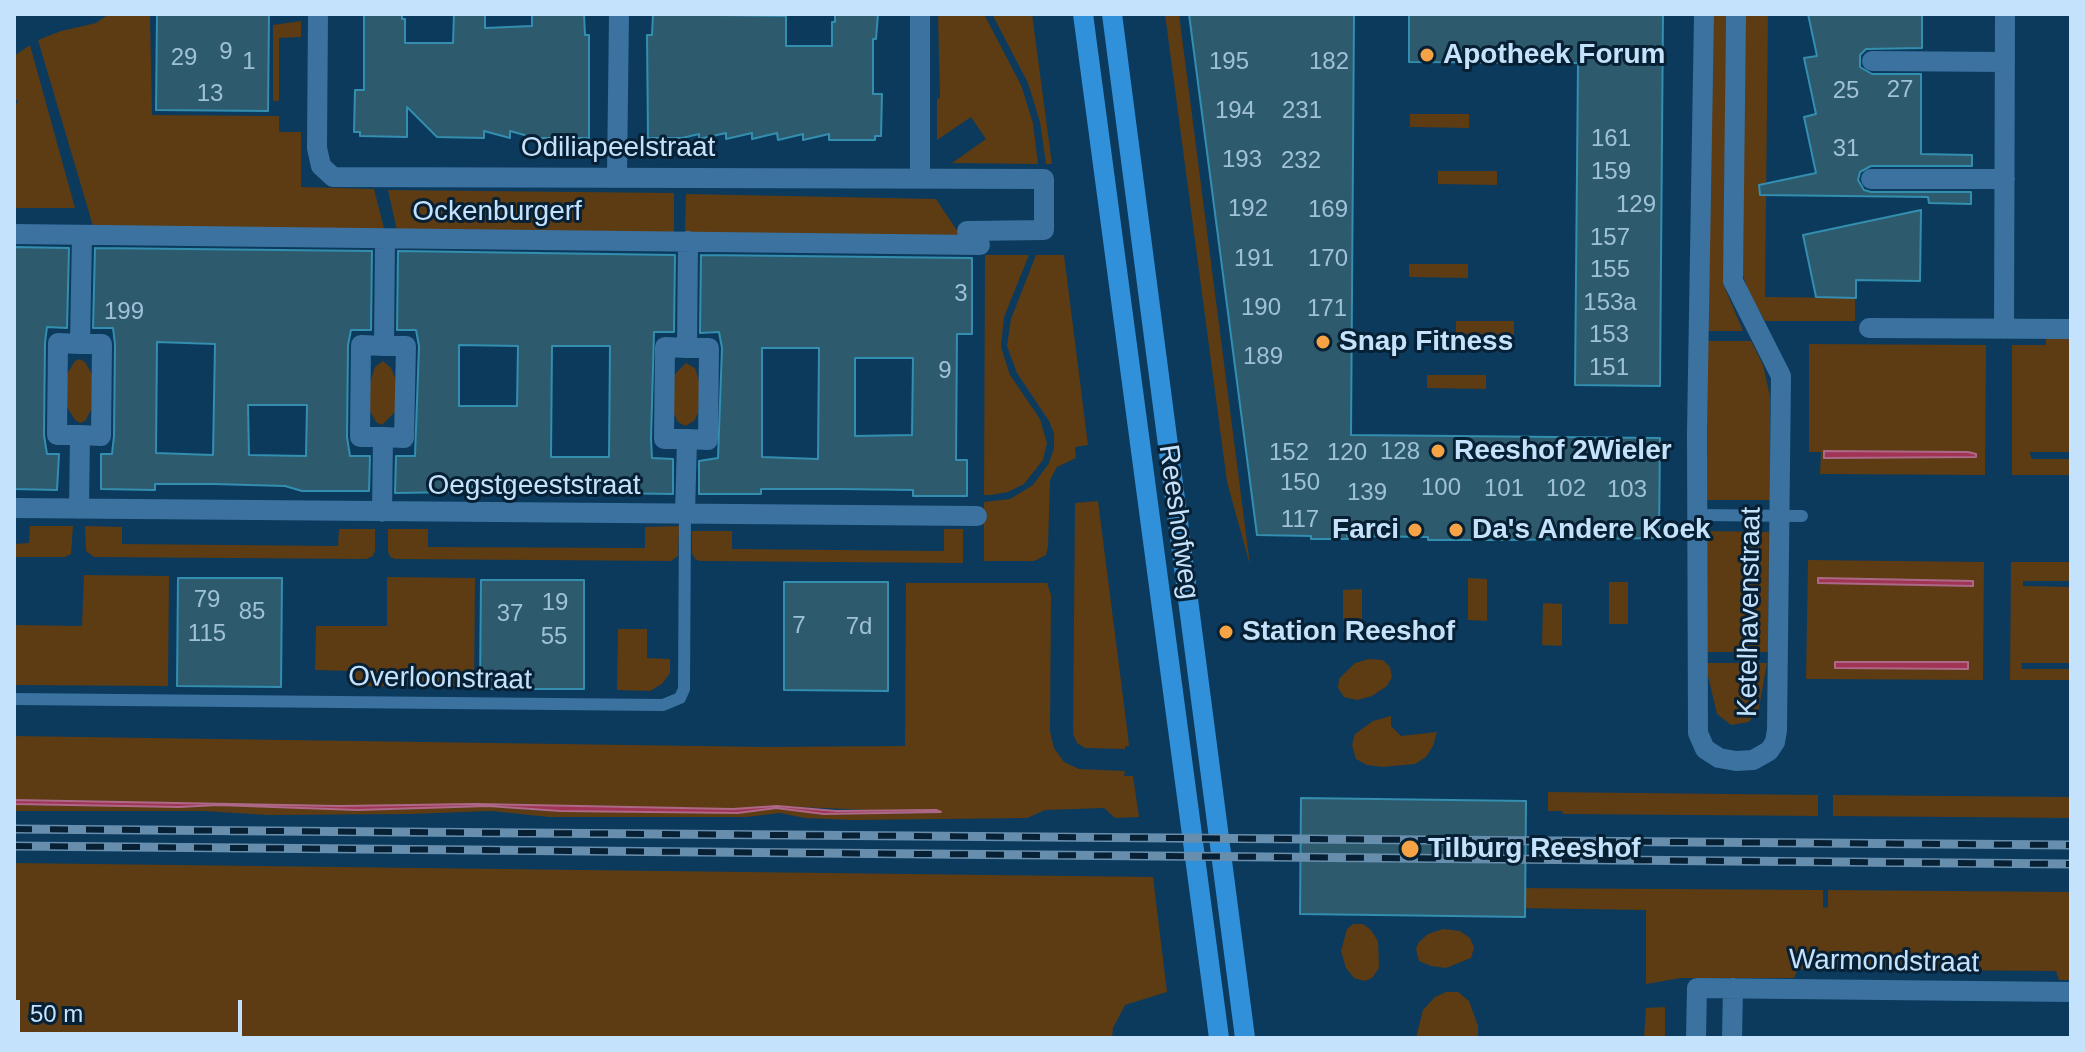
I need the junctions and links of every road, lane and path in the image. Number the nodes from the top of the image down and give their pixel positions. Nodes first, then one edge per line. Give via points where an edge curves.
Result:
1 (318, 14) edge
2 (619, 14) edge
3 (920, 14) edge
4 (1083, 14) edge
5 (1112, 14) edge
6 (1704, 14) edge
7 (1736, 14) edge
8 (2005, 14) edge
9 (1872, 61) dead end
10 (2005, 62) junction
11 (617, 176) junction
12 (920, 178) junction
13 (1871, 179) dead end
14 (2005, 179) junction
15 (14, 234) edge
16 (82, 235) junction
17 (973, 238) joint
18 (385, 239) junction
19 (688, 241) junction
20 (1869, 328) dead end
21 (2004, 329) junction
22 (2071, 329) edge
23 (80, 344) junction
24 (384, 346) junction
25 (687, 348) junction
26 (80, 435) junction
27 (383, 437) junction
28 (687, 439) junction
29 (14, 508) edge
30 (79, 509) junction
31 (382, 512) junction
32 (685, 515) junction
33 (1696, 515) junction
34 (1779, 515) junction
35 (977, 516) dead end
36 (1802, 516) dead end
37 (14, 699) edge
38 (1733, 988) junction
39 (2071, 992) edge
40 (1219, 1038) edge
41 (1245, 1038) edge
42 (1696, 1038) edge
43 (1732, 1038) edge

1 - 11 street, Odiliapeelstraat via 317,148 321,166 333,177
2 - 11 street
3 - 12 street
4 - 40 street, Reeshofweg
5 - 41 street, Reeshofweg
6 - 33 street, Ketelhavenstraat
7 - 34 street, Ketelhavenstraat via 1733,281 1781,376
8 - 10 street
9 - 10 street
10 - 14 street
11 - 12 street, Odiliapeelstraat
12 - 17 street, Odiliapeelstraat via 1044,179 1044,230
13 - 14 street
14 - 21 street
15 - 16 street, Ockenburgerf
16 - 18 street, Ockenburgerf
16 - 23 street
17 - 19 street, Ockenburgerf
18 - 19 street, Ockenburgerf
18 - 24 street
19 - 25 street
20 - 21 street
21 - 22 street
23 - 26 street via 102,344 101,436
23 - 26 street via 58,343 57,420 57,435
24 - 27 street, Oegstgeeststraat via 406,346 404,438
24 - 27 street via 361,345 360,437
25 - 28 street via 709,348 708,440
25 - 28 street, Oegstgeeststraat via 665,347 664,439
26 - 30 street
27 - 31 street
28 - 32 street
29 - 30 street, Oegstgeeststraat
30 - 31 street, Oegstgeeststraat
31 - 32 street, Oegstgeeststraat
32 - 35 street, Oegstgeeststraat
32 - 37 lane, Overloonstraat via 684,689 680,698 663,705
33 - 34 lane
33 - 34 street, Ketelhavenstraat via 1698,733 1705,749 1736,761 1753,760 1775,742
34 - 36 lane
38 - 39 street, Warmondstraat
38 - 42 street, Warmondstraat via 1697,988
38 - 43 street

